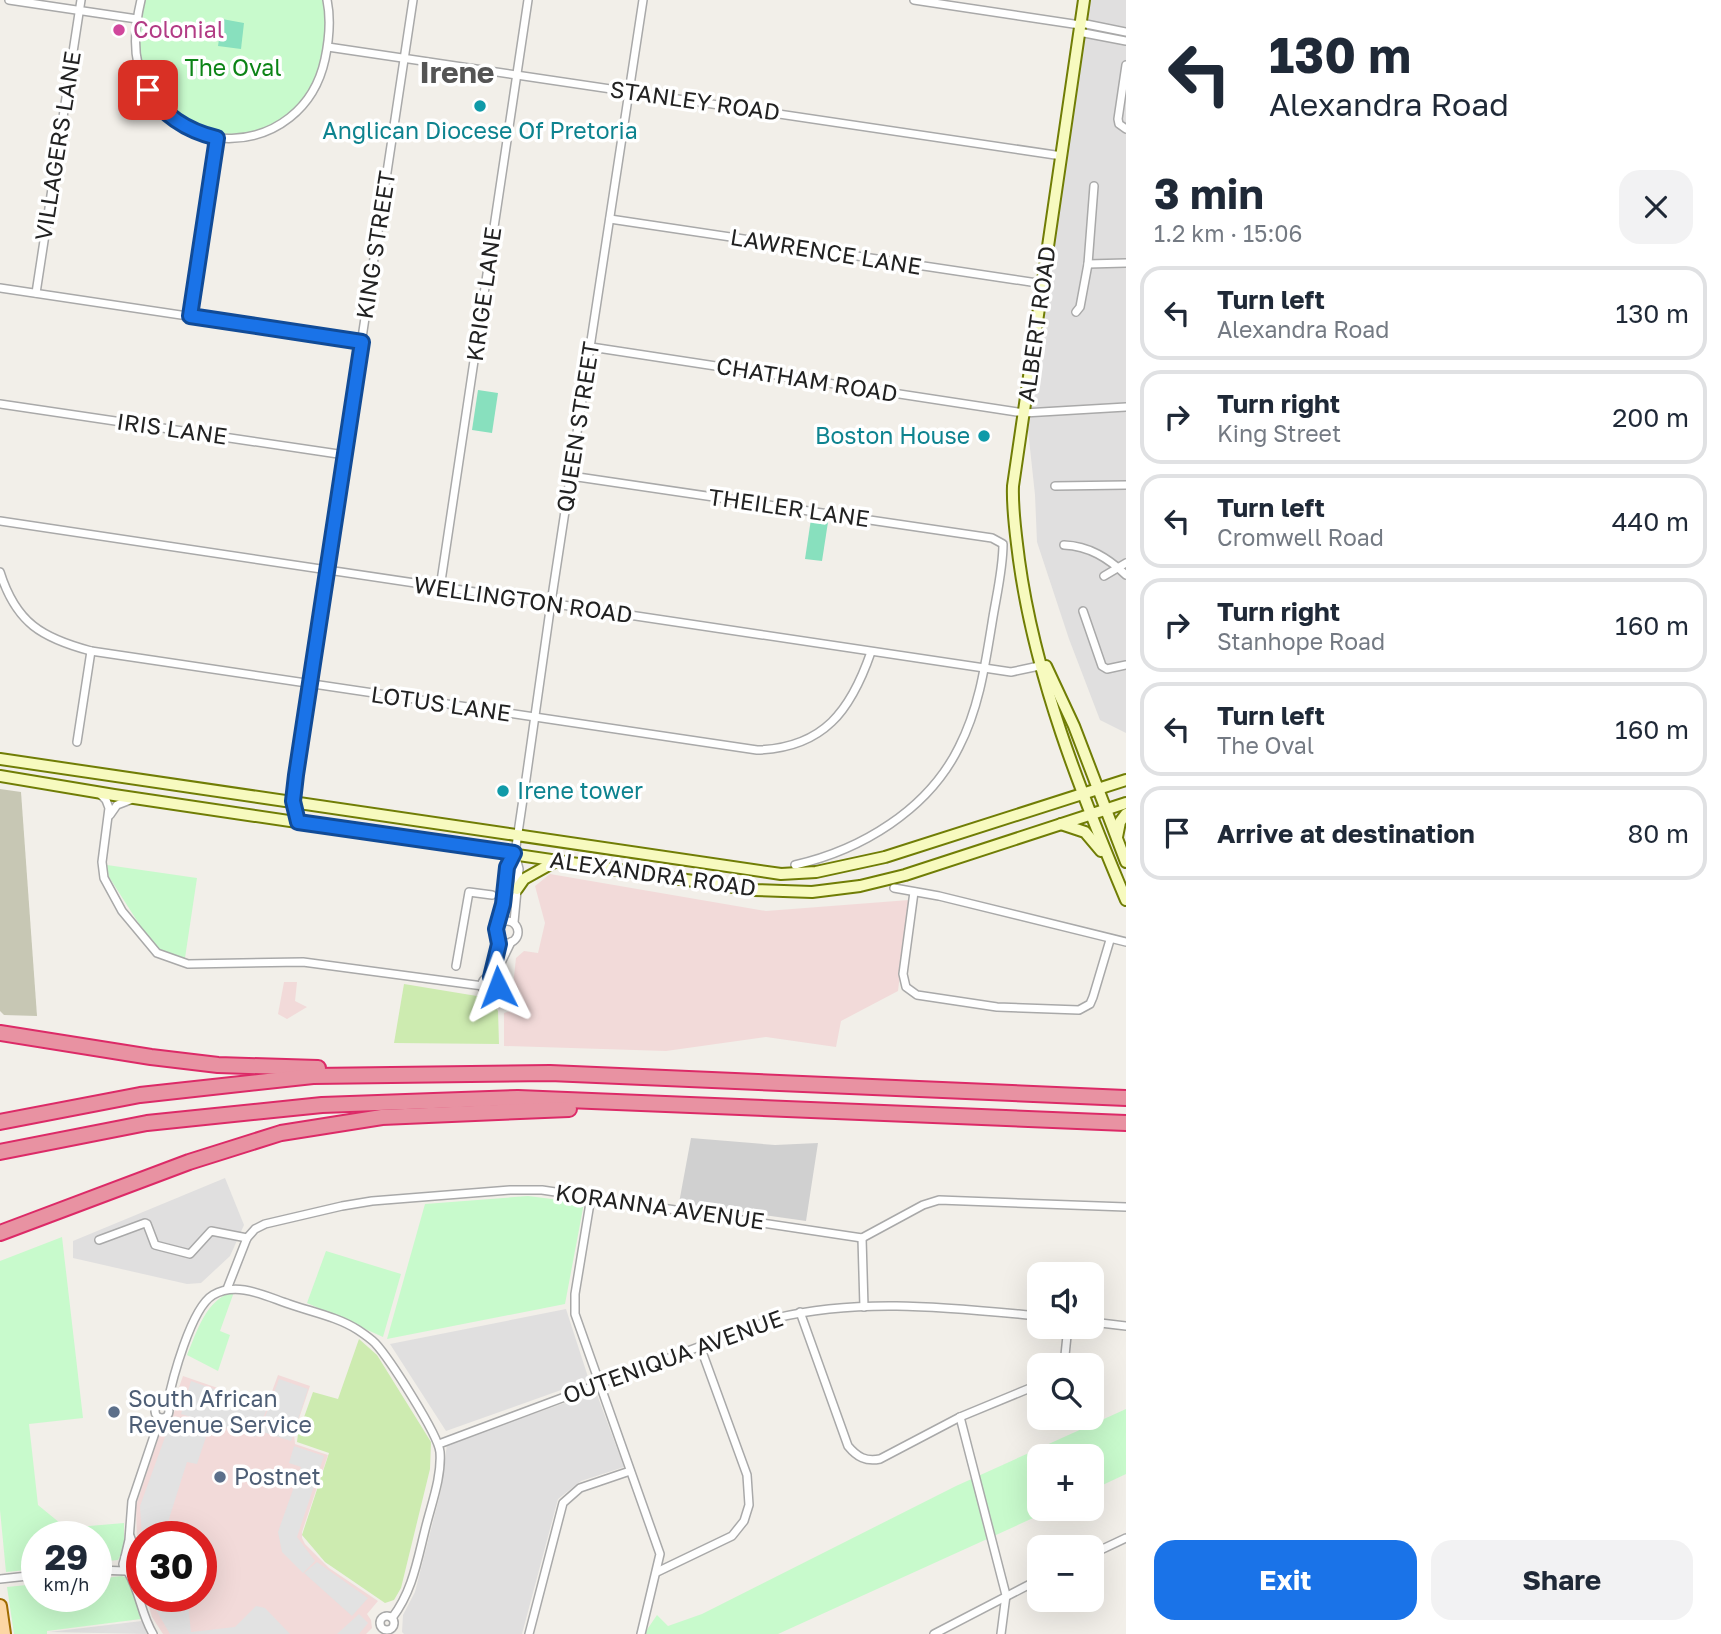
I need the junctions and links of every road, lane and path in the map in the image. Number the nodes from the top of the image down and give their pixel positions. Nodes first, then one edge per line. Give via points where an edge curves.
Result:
1 (9, 0) edge
2 (81, 0) edge
3 (141, 0) edge
4 (327, 0) edge
5 (413, 0) edge
6 (528, 0) edge
7 (643, 0) edge
8 (914, 0) edge
9 (1084, 0) edge
10 (79, 10) junction
11 (137, 19) junction
12 (1080, 27) junction
13 (1126, 37) edge
14 (328, 47) junction
15 (404, 58) junction
16 (1126, 65) edge
17 (516, 75) junction
18 (629, 92) junction
19 (1126, 129) edge
20 (217, 138) junction
21 (1062, 156) junction
22 (1094, 187) dead end
23 (610, 219) junction
24 (1126, 263) edge
25 (1088, 264) junction
26 (1044, 284) junction
27 (0, 288) edge
28 (36, 293) junction
29 (1076, 312) dead end
30 (190, 316) junction
31 (362, 342) junction
32 (591, 347) junction
33 (0, 404) edge
34 (1123, 405) edge
35 (1024, 413) junction
36 (345, 455) junction
37 (571, 476) junction
38 (1126, 485) edge
39 (1055, 486) dead end
40 (0, 521) edge
41 (1064, 545) dead end
42 (1126, 563) edge
43 (1117, 567) junction
44 (326, 571) junction
45 (0, 572) edge
46 (1126, 575) edge
47 (1104, 576) dead end
48 (440, 588) junction
49 (551, 603) junction
50 (1083, 611) dead end
51 (92, 651) junction
52 (871, 652) junction
53 (1126, 665) edge
54 (1043, 666) junction
55 (985, 668) junction
56 (309, 684) junction
57 (536, 718) junction
58 (77, 742) dead end
59 (0, 759) edge
60 (0, 769) edge
61 (0, 776) edge
62 (1126, 780) edge
63 (31, 781) junction
64 (1098, 789) junction
65 (98, 792) junction
66 (1083, 793) junction
67 (138, 799) junction
68 (293, 801) junction
69 (1126, 803) edge
70 (1105, 810) junction
71 (1091, 814) junction
72 (1126, 814) edge
73 (109, 815) junction
74 (298, 822) junction
75 (1060, 823) junction
76 (517, 837) junction
77 (1117, 839) junction
78 (514, 853) junction
79 (558, 860) junction
80 (1126, 862) edge
81 (795, 865) dead end
82 (1119, 884) junction
83 (894, 888) dead end
84 (517, 889) junction
85 (914, 892) junction
86 (492, 895) dead end
87 (1126, 900) edge
88 (514, 922) junction
89 (499, 923) junction
90 (497, 936) junction
91 (1110, 940) junction
92 (512, 942) junction
93 (1126, 942) edge
94 (456, 966) dead end
95 (494, 979) junction
96 (483, 986) junction
97 (0, 1032) edge
98 (476, 1073) junction
99 (1126, 1098) edge
100 (668, 1104) junction
101 (0, 1122) edge
102 (1126, 1123) edge
103 (0, 1152) edge
104 (591, 1197) junction
105 (1126, 1206) edge
106 (0, 1233) edge
107 (247, 1238) junction
108 (862, 1238) junction
109 (99, 1240) dead end
110 (228, 1289) junction
111 (864, 1307) junction
112 (800, 1312) junction
113 (1027, 1315) edge
114 (1104, 1323) edge
115 (1126, 1326) edge
116 (701, 1346) junction
117 (599, 1383) junction
118 (1027, 1389) edge
119 (960, 1417) junction
120 (439, 1444) junction
121 (630, 1471) junction
122 (131, 1521) edge
123 (1126, 1538) edge
124 (1104, 1548) edge
125 (126, 1551) edge
126 (124, 1559) junction
127 (112, 1565) edge
128 (126, 1568) edge
129 (657, 1573) junction
130 (21, 1577) edge
131 (0, 1579) edge
132 (1027, 1585) edge
133 (1006, 1595) junction
134 (0, 1606) edge
135 (143, 1612) edge
136 (392, 1618) junction
137 (379, 1631) edge
138 (395, 1631) edge
139 (4, 1634) edge
140 (153, 1634) edge
141 (529, 1634) edge
142 (641, 1634) edge
143 (934, 1634) edge
144 (1001, 1634) edge

1 - 10 street
2 - 10 street, VILLAGERS LANE
3 - 11 street
4 - 14 street
5 - 15 street, KING STREET
6 - 17 street, KRIGE LANE
7 - 18 street, QUEEN STREET
8 - 12 street
9 - 12 main road, ALBERT ROAD
10 - 11 street
10 - 28 street, VILLAGERS LANE
11 - 20 street via 138,65 153,99 185,127
12 - 13 street
12 - 21 main road, ALBERT ROAD
14 - 15 street, STANLEY ROAD
14 - 20 street via 314,89 289,119 256,135
15 - 17 street, STANLEY ROAD
15 - 31 street, KING STREET
16 - 19 street via 1118,114 1119,124
17 - 18 street, STANLEY ROAD
17 - 48 street, KRIGE LANE
18 - 21 street, STANLEY ROAD
18 - 23 street, QUEEN STREET
20 - 30 street
21 - 26 main road, ALBERT ROAD
22 - 25 street
23 - 26 street, LAWRENCE LANE
23 - 32 street, QUEEN STREET
24 - 25 street
25 - 29 street
26 - 35 main road, ALBERT ROAD
27 - 28 street
28 - 30 street
30 - 31 street
31 - 36 street, KING STREET
32 - 35 street, CHATHAM ROAD
32 - 37 street, QUEEN STREET
33 - 36 street, IRIS LANE
34 - 35 street, CHATHAM ROAD
35 - 54 main road, ALBERT ROAD via 1013,509 1023,589
36 - 44 street, KING STREET
37 - 49 street, QUEEN STREET
37 - 55 street, THEILER LANE via 1000,541 1003,547
38 - 39 street
40 - 44 street, WELLINGTON ROAD
41 - 43 street via 1093,551
42 - 43 street
43 - 46 street
43 - 47 street
44 - 48 street, WELLINGTON ROAD
44 - 56 street, KING STREET
45 - 51 street, LOTUS LANE via 10,598 33,627 63,643
48 - 49 street, WELLINGTON ROAD
49 - 52 street, WELLINGTON ROAD
49 - 57 street, QUEEN STREET
50 - 53 street via 1102,666
51 - 56 street, LOTUS LANE
51 - 58 street
52 - 55 street, WELLINGTON ROAD
52 - 57 street, LOTUS LANE via 857,690 839,716 814,736 779,748 738,748
54 - 55 street, WELLINGTON ROAD via 1015,672
54 - 64 main road, ALBERT ROAD via 1074,726
54 - 66 main road, ALBERT ROAD
55 - 81 street via 958,749 922,797 862,841
56 - 57 street, LOTUS LANE
56 - 68 street, KING STREET
57 - 76 street, QUEEN STREET
59 - 68 main road, ALEXANDRA ROAD
60 - 63 main road
61 - 63 main road, ALEXANDRA ROAD
62 - 64 main road, ALEXANDRA ROAD
63 - 65 main road, ALEXANDRA ROAD
64 - 66 main road, ALEXANDRA ROAD
64 - 70 main road, ALBERT ROAD
65 - 67 main road, ALEXANDRA ROAD
65 - 73 street via 106,800
66 - 71 main road, ALBERT ROAD
66 - 76 main road, ALEXANDRA ROAD via 885,857 798,874
67 - 73 street via 117,805
67 - 74 main road, ALEXANDRA ROAD
68 - 74 street, KING STREET
68 - 76 main road, ALEXANDRA ROAD
69 - 70 main road, ALEXANDRA ROAD
70 - 71 main road, ALEXANDRA ROAD
70 - 77 main road, ALBERT ROAD
71 - 75 main road, ALEXANDRA ROAD
71 - 82 main road, ALBERT ROAD
72 - 77 main road
73 - 96 street via 102,862 105,883 151,948 172,960 188,964 303,962
74 - 78 main road, ALEXANDRA ROAD
75 - 79 main road, ALEXANDRA ROAD via 905,875 812,892 754,890
75 - 82 main road via 1092,838
76 - 78 street, QUEEN STREET
77 - 80 main road, ALBERT ROAD
78 - 79 main road, ALEXANDRA ROAD
78 - 84 street via 519,869
78 - 89 street via 507,867
79 - 84 main road via 524,879
82 - 87 main road
83 - 85 street
84 - 88 street
85 - 91 street
85 - 91 street via 903,974 906,987 916,995 997,1007 1079,1010 1094,997
86 - 94 street via 469,892
88 - 89 street
88 - 92 street via 519,933
89 - 90 street
90 - 92 street via 501,942
90 - 95 street
91 - 93 street
92 - 95 street
95 - 96 street via 485,979
95 - 96 street via 498,987 494,992
97 - 98 highway via 218,1065 433,1067
98 - 99 highway
98 - 101 highway via 313,1076 140,1095
100 - 102 highway
100 - 103 highway via 517,1098 322,1105 147,1123
100 - 106 highway via 406,1115 294,1130 190,1162
104 - 107 street, KORANNA AVENUE via 527,1189 372,1201 265,1224
104 - 108 street, KORANNA AVENUE
104 - 117 street via 574,1305
105 - 108 street via 939,1200
107 - 109 street via 211,1231 188,1254 155,1245 145,1223
107 - 110 street
108 - 111 street
110 - 120 street via 245,1289 364,1334 381,1351
110 - 122 street via 212,1295 197,1311 164,1405 170,1411 160,1418 132,1501
111 - 112 street, OUTENIQUA AVENUE
111 - 113 street, OUTENIQUA AVENUE via 918,1305
112 - 116 street, OUTENIQUA AVENUE
112 - 119 street via 843,1434 858,1457 880,1459
114 - 115 street
116 - 117 street, OUTENIQUA AVENUE
116 - 129 street via 747,1475 749,1505 732,1536
117 - 120 street, OUTENIQUA AVENUE
117 - 121 street
118 - 119 street
119 - 133 street
120 - 136 street via 438,1471 414,1577
121 - 129 street via 660,1554
121 - 141 street via 580,1488 563,1503
123 - 124 street
125 - 126 street
126 - 127 street
126 - 128 street
129 - 142 street
130 - 131 street
132 - 133 street
133 - 143 street
133 - 144 street
134 - 139 main road
135 - 140 street
136 - 137 street via 383,1618
136 - 138 street
137 - 138 street

